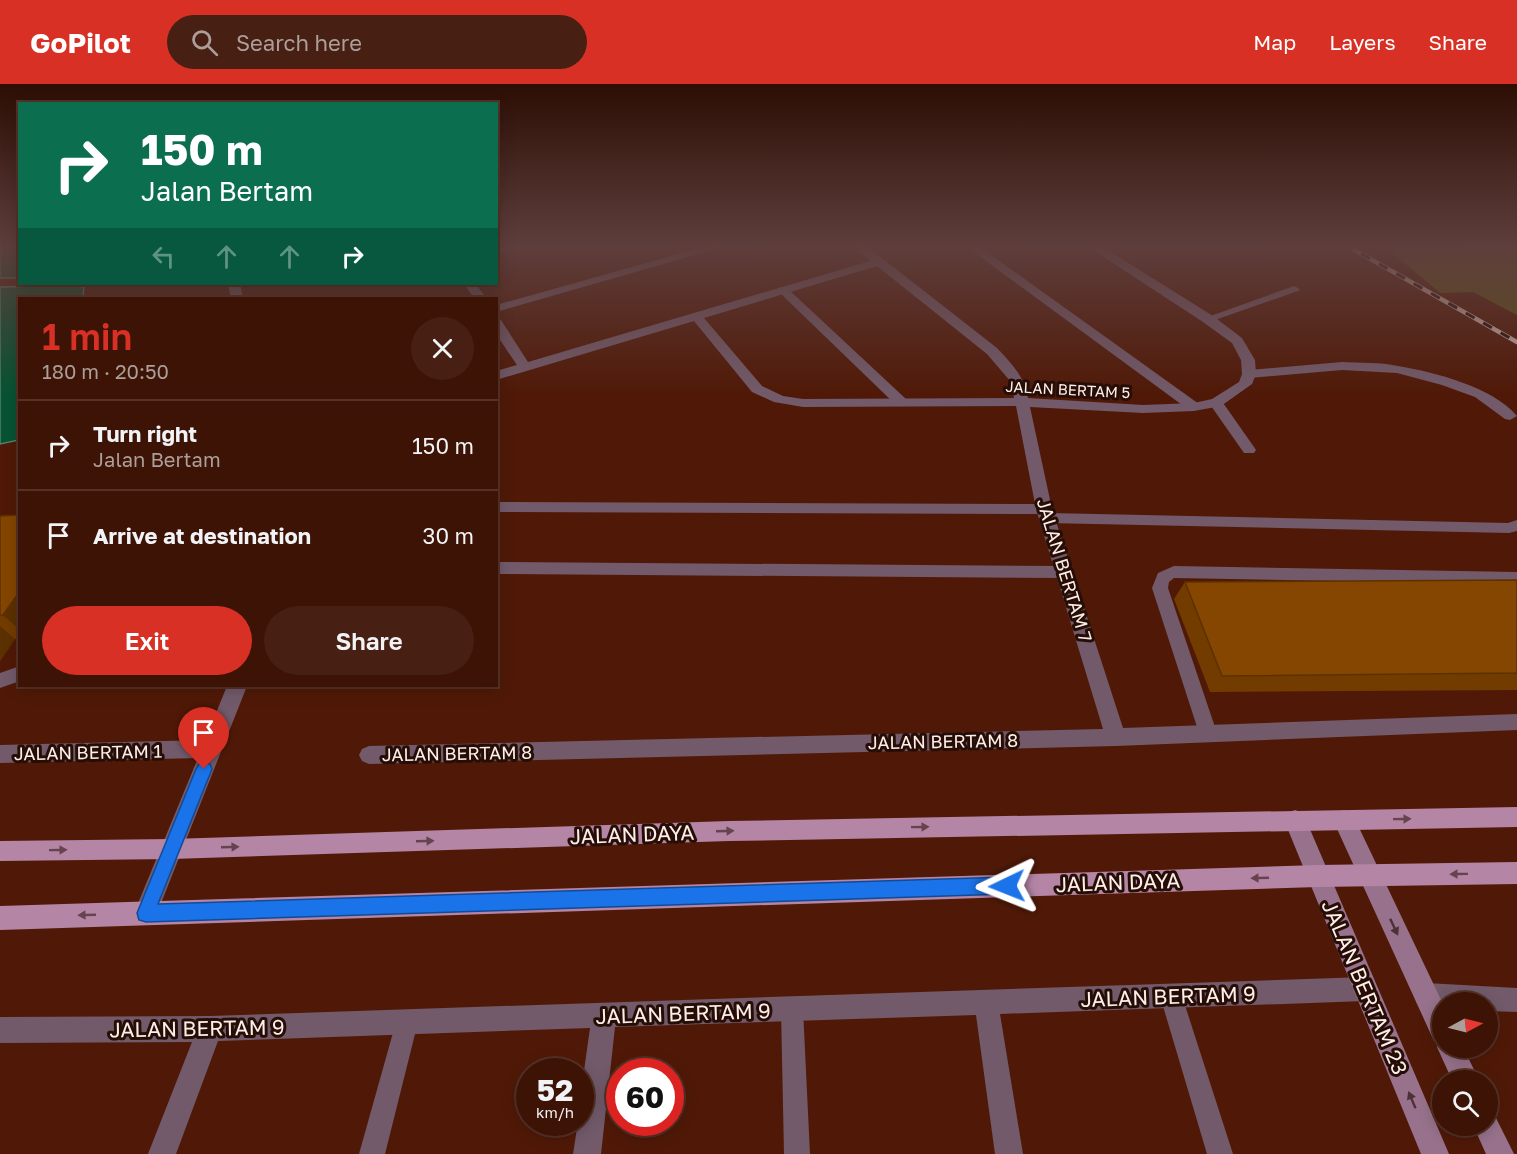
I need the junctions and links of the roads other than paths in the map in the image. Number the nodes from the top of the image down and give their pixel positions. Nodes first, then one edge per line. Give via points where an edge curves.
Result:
1 (550, 294) edge
2 (770, 294) edge
3 (787, 294) edge
4 (919, 294) edge
5 (1037, 294) edge
6 (1167, 294) edge
7 (1280, 294) edge
8 (498, 308) edge
9 (697, 317) junction
10 (1208, 320) junction
11 (498, 327) edge
12 (525, 367) junction
13 (1249, 374) junction
14 (498, 375) edge
15 (901, 402) junction
16 (1023, 402) junction
17 (1216, 403) junction
18 (1194, 407) junction
19 (1510, 416) dead end
20 (1249, 450) dead end
21 (498, 507) edge
22 (1046, 513) junction
23 (1517, 525) edge
24 (498, 568) edge
25 (1064, 572) junction
26 (1517, 578) edge
27 (18, 674) edge
28 (0, 681) edge
29 (237, 687) edge
30 (1517, 722) edge
31 (1208, 733) junction
32 (1116, 736) junction
33 (212, 749) junction
34 (0, 754) edge
35 (369, 756) dead end
36 (1517, 818) edge
37 (1295, 820) junction
38 (1344, 820) junction
39 (171, 849) junction
40 (0, 851) edge
41 (1517, 873) edge
42 (1369, 874) junction
43 (1318, 876) junction
44 (146, 913) junction
45 (0, 918) edge
46 (1365, 989) junction
47 (1426, 995) junction
48 (1171, 996) junction
49 (1517, 1000) edge
50 (986, 1002) junction
51 (1432, 1008) edge
52 (792, 1009) junction
53 (604, 1016) junction
54 (407, 1022) junction
55 (210, 1029) junction
56 (0, 1030) edge
57 (1491, 1136) edge
58 (162, 1154) edge
59 (372, 1154) edge
60 (587, 1154) edge
61 (796, 1154) edge
62 (1009, 1154) edge
63 (1220, 1154) edge
64 (1435, 1154) edge
65 (1500, 1154) edge

1 - 8 lane
2 - 9 street
3 - 15 lane
4 - 16 street, JALAN BERTAM 7 via 1008,367 1018,382
5 - 18 lane
6 - 10 street
7 - 10 lane
9 - 12 street
9 - 15 street, JALAN BERTAM 5 via 758,389 770,397 803,404
10 - 13 street via 1237,341 1248,360
11 - 12 street
12 - 14 street
13 - 17 street, JALAN BERTAM 5 via 1245,384
13 - 19 lane via 1342,366 1397,369 1480,394
15 - 16 street, JALAN BERTAM 5
16 - 18 street, JALAN BERTAM 5 via 1114,409
16 - 22 street, JALAN BERTAM 7
17 - 18 street, JALAN BERTAM 5
17 - 20 lane
21 - 22 lane
22 - 23 lane via 1509,528
22 - 25 street, JALAN BERTAM 7
24 - 25 lane
25 - 32 street, JALAN BERTAM 7
26 - 31 lane via 1166,574 1160,580 1160,588
27 - 28 lane
29 - 33 street
30 - 31 street, JALAN BERTAM 8
31 - 32 street, JALAN BERTAM 8
32 - 35 street, JALAN BERTAM 8
33 - 34 street, JALAN BERTAM 1
33 - 39 street
38 -> 36 main road, JALAN DAYA
37 - 38 main road, JALAN DAYA
39 -> 37 main road, JALAN DAYA via 729,831
37 - 43 street, JALAN BERTAM 23
38 - 42 street
40 -> 39 main road, JALAN DAYA
39 - 44 street
41 -> 42 main road, JALAN DAYA
42 - 43 main road, JALAN DAYA
42 -> 47 street
43 -> 44 main road, JALAN DAYA
43 - 46 street, JALAN BERTAM 23
44 -> 45 main road, JALAN DAYA
46 - 48 street, JALAN BERTAM 9
64 -> 46 street, JALAN BERTAM 23
47 - 49 street
47 - 51 street
48 - 50 street, JALAN BERTAM 9
48 - 63 lane
50 - 52 street, JALAN BERTAM 9
50 - 62 street
52 - 53 street, JALAN BERTAM 9
52 - 61 lane
53 - 54 street, JALAN BERTAM 9
53 - 60 street
54 - 55 street, JALAN BERTAM 9
54 - 59 lane
55 - 56 street, JALAN BERTAM 9
55 - 58 street
57 - 65 street

